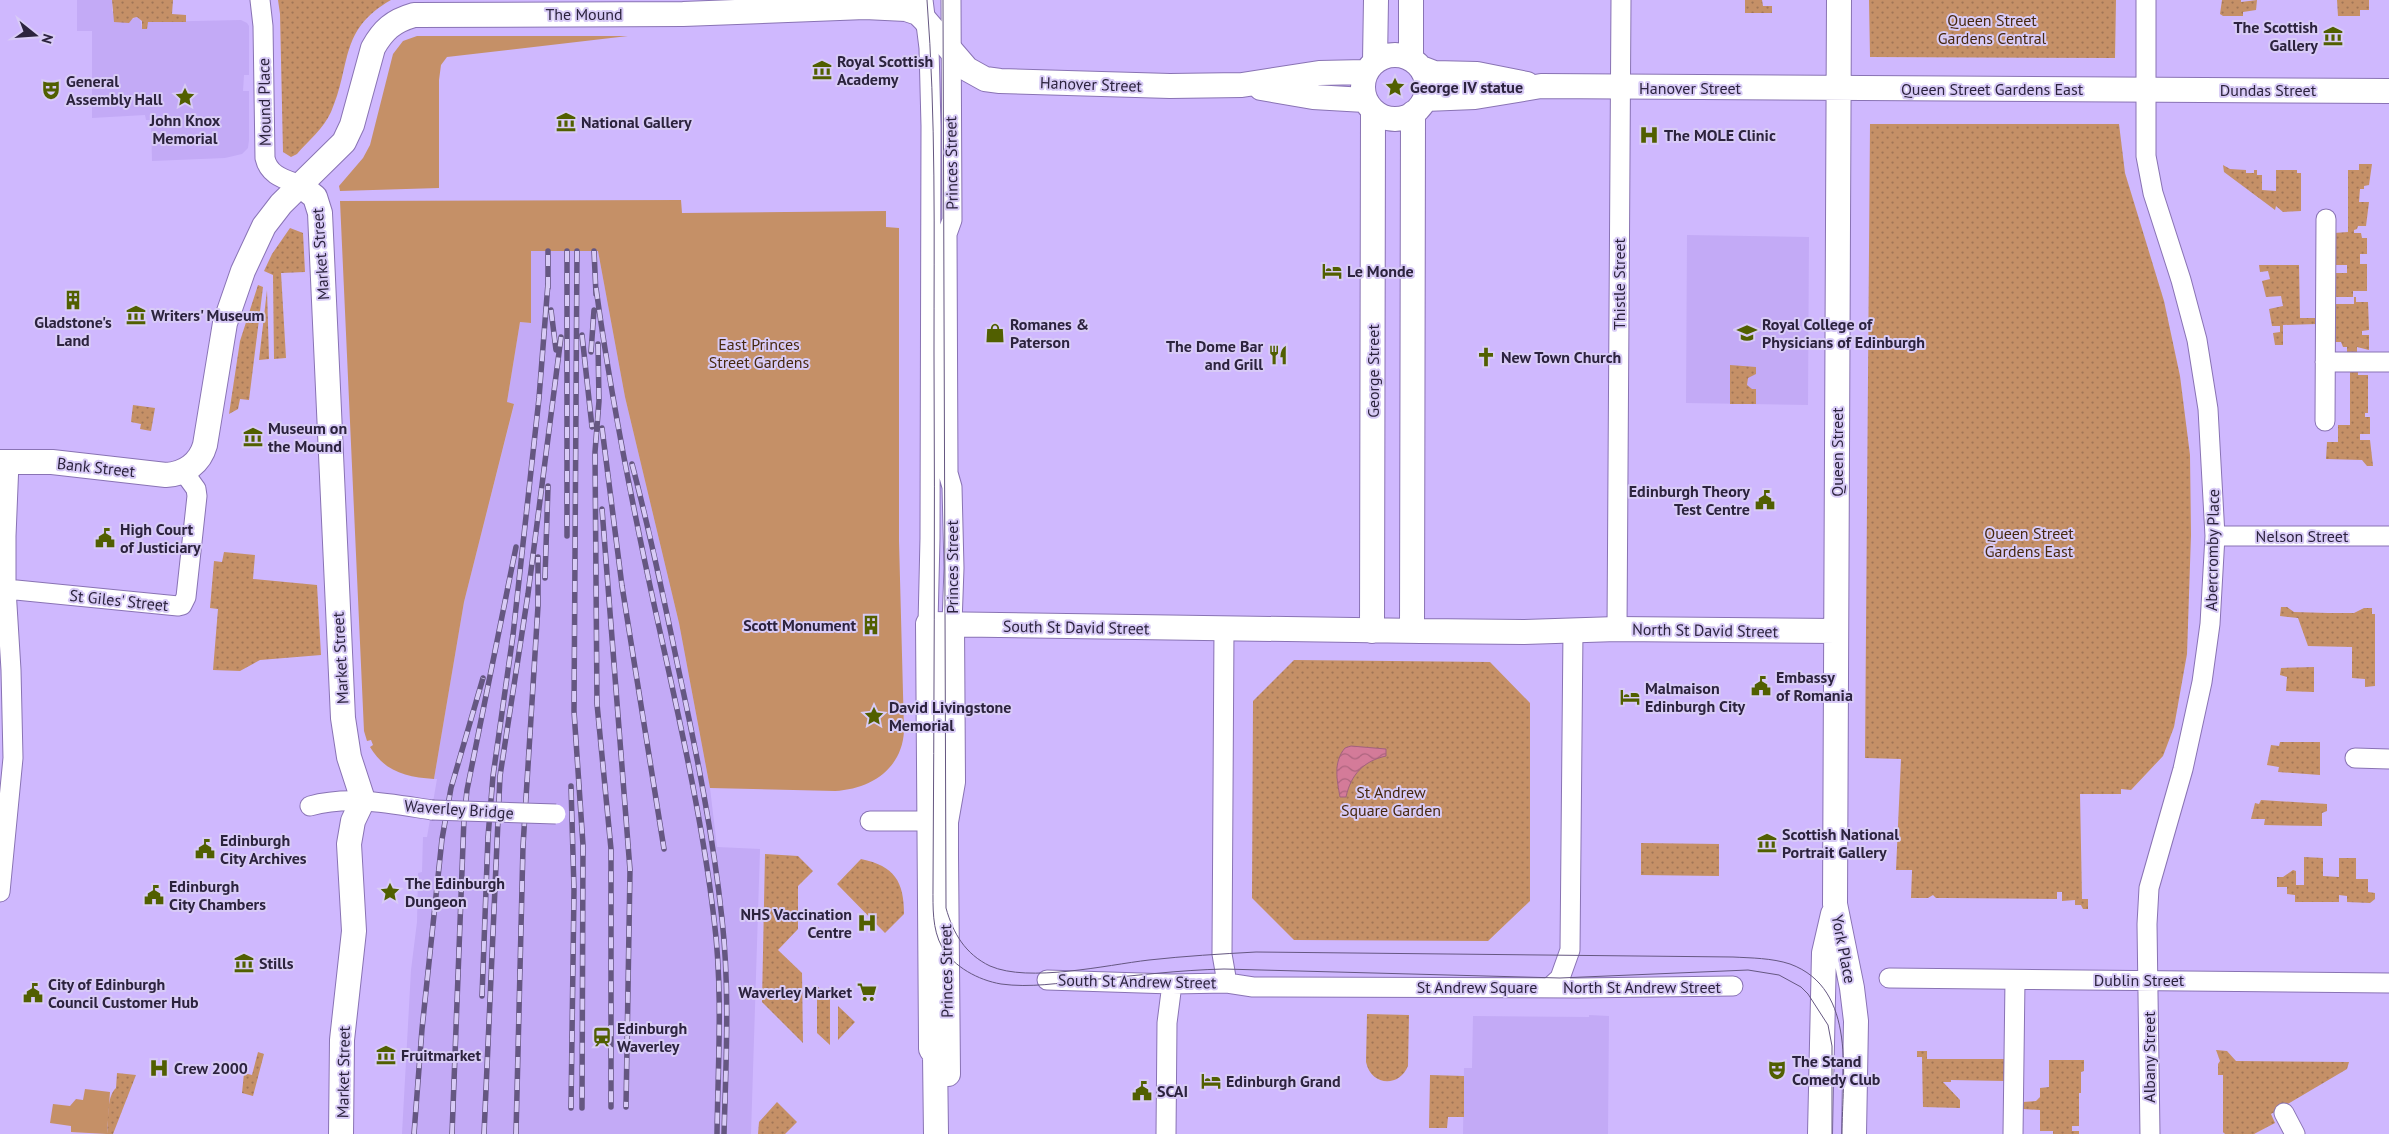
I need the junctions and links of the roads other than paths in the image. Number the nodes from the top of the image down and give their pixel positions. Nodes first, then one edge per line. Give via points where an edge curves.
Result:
1 (260, 0) edge
2 (951, 0) edge
3 (1376, 0) edge
4 (1411, 0) edge
5 (1621, 0) edge
6 (1839, 0) edge
7 (2146, 0) edge
8 (924, 9) edge
9 (952, 51) junction
10 (1416, 63) junction
11 (1370, 66) junction
12 (1242, 85) junction
13 (1541, 86) junction
14 (1620, 88) junction
15 (1839, 89) junction
16 (2146, 90) junction
17 (2389, 91) edge
18 (1369, 106) junction
19 (1419, 106) junction
20 (300, 185) junction
21 (2326, 219) dead end
22 (2325, 362) junction
23 (2389, 362) edge
24 (2326, 421) dead end
25 (4, 462) edge
26 (183, 471) junction
27 (2215, 536) junction
28 (2389, 536) edge
29 (6, 589) junction
30 (928, 624) junction
31 (952, 624) junction
32 (1224, 629) junction
33 (1617, 629) junction
34 (1573, 630) junction
35 (1372, 631) junction
36 (1412, 631) junction
37 (1836, 631) junction
38 (2355, 758) dead end
39 (2389, 759) edge
40 (363, 800) junction
41 (310, 806) dead end
42 (556, 814) dead end
43 (870, 820) dead end
44 (937, 822) junction
45 (0, 892) edge
46 (1835, 904) junction
47 (1889, 978) dead end
48 (1046, 980) dead end
49 (2014, 980) junction
50 (2149, 980) junction
51 (1227, 983) junction
52 (2389, 983) edge
53 (1172, 984) junction
54 (1733, 986) dead end
55 (1550, 987) junction
56 (2284, 1112) dead end
57 (341, 1134) edge
58 (936, 1134) edge
59 (949, 1134) edge
60 (1166, 1134) edge
61 (1820, 1134) edge
62 (1854, 1134) edge
63 (2013, 1134) edge
64 (2150, 1134) edge
65 (2295, 1134) edge

1 - 20 street, Mound Place via 265,158 276,175
2 - 9 street, Princes Street
3 - 11 street, George Street
4 - 10 street
5 - 14 street, Thistle Street
6 - 15 street, Queen Street
7 - 16 street, Abercromby Place
8 - 9 street, The Mound
8 - 20 street, The Mound via 918,13 906,9 865,7 683,14 414,15 395,22 379,37 348,136 335,153
8 - 30 street, Princes Street via 931,116
9 - 12 street, Hanover Street via 975,74 1000,81
9 - 31 street, Princes Street via 952,220 947,234 948,473 952,487 954,568
10 - 11 street via 1393,54
10 - 13 street, Hanover Street via 1434,74 1478,74
10 - 19 street via 1426,80
11 - 12 street, Hanover Street
11 - 18 street, George Street via 1362,87
12 - 18 street, Hanover Street
13 - 14 street, Hanover Street
13 - 19 street, Hanover Street
14 - 15 street, Hanover Street
14 - 33 street, Thistle Street
15 - 16 street, Queen Street Gardens East
15 - 37 street, Queen Street
16 - 17 street, Dundas Street
16 - 27 street, Abercromby Place via 2145,135 2149,175 2191,314 2204,386 2212,460
18 - 19 street via 1393,119
18 - 35 street, George Street
19 - 36 street
20 - 26 street, The Mound via 264,226 239,280 225,323 204,449 194,464
20 - 40 street, Market Street via 315,197 320,213 343,710 349,757
21 - 22 street
22 - 23 street
22 - 24 street
25 - 26 street, Bank Street via 52,462 166,475
25 - 29 street
26 - 29 street, St Giles' Street via 196,489 197,496 186,597 182,605
27 - 28 street, Nelson Street
27 - 50 street, Abercromby Place via 2210,624 2200,690 2176,794 2149,888
29 - 45 street via 13,758
30 - 31 street, South St David Street
30 - 44 street, Princes Street
31 - 32 street, South St David Street
31 - 44 street, Princes Street via 954,782
32 - 35 street
32 - 51 street via 1222,954
33 - 34 street, North St David Street
33 - 37 street, North St David Street
34 - 36 street
34 - 55 street, St Andrew Square via 1570,950 1560,978
35 - 36 street
37 - 46 street, Queen Street
38 - 39 street
40 - 41 street, Waverley Bridge
40 - 42 street, Waverley Bridge, bridge via 432,810
40 - 57 street, Market Street via 353,821 349,844 354,931 342,1040
43 - 44 street
44 - 58 street, Princes Street via 930,1041 935,1056
44 - 59 street, Princes Street
46 - 61 street, York Place via 1824,953
46 - 62 street, York Place via 1856,1021
47 - 49 street, Dublin Street
48 - 53 street, South St Andrew Street
49 - 50 street, Dublin Street
49 - 63 street
50 - 52 street, Dublin Street
50 - 64 street, Albany Street
51 - 53 street, South St Andrew Street
51 - 55 street, St Andrew Square via 1253,987
53 - 60 street via 1167,1023
54 - 55 street, North St Andrew Street
56 - 65 street

